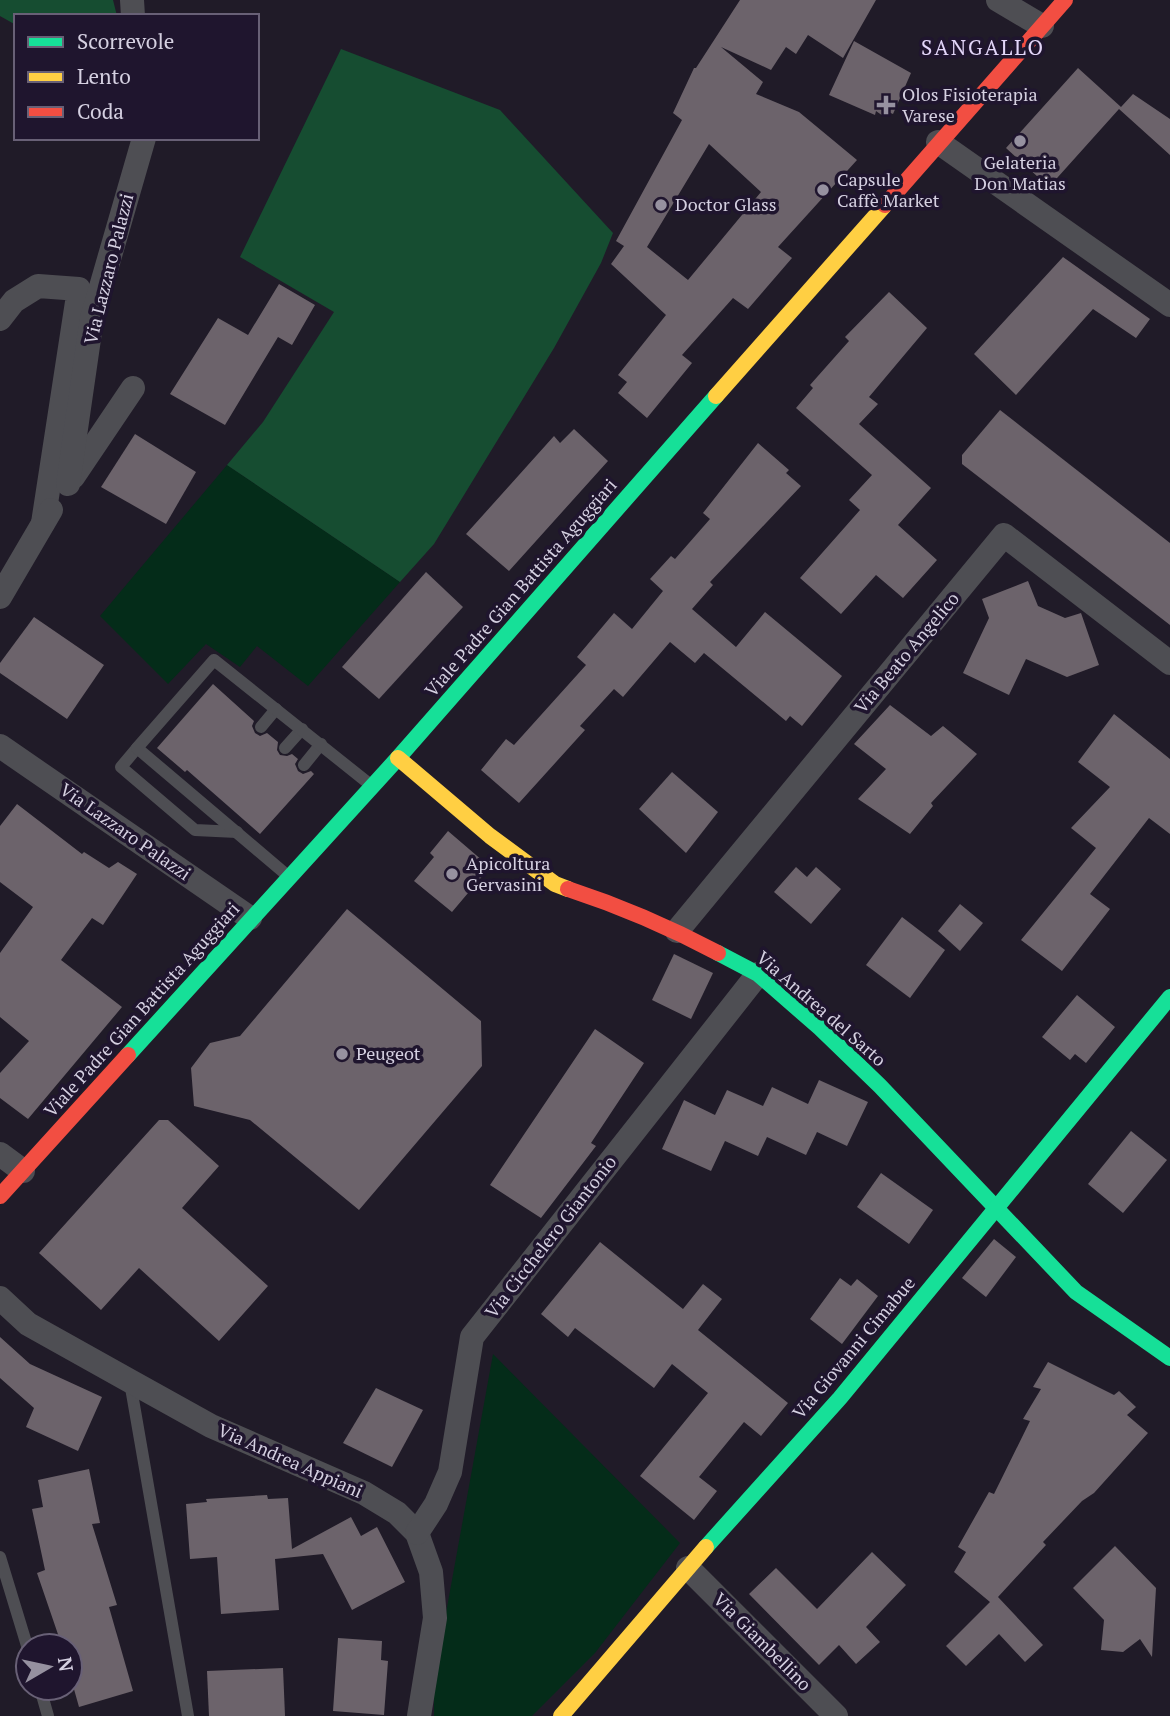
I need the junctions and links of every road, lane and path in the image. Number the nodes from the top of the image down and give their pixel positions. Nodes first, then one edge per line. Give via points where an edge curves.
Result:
1 (998, 0) edge
2 (1065, 0) edge
3 (1042, 26) junction
4 (143, 140) edge
5 (938, 142) junction
6 (1170, 305) edge
7 (0, 319) edge
8 (133, 388) dead end
9 (68, 484) junction
10 (43, 523) junction
11 (0, 597) edge
12 (1170, 663) edge
13 (276, 709) junction
14 (261, 727) dead end
15 (302, 729) junction
16 (321, 744) junction
17 (0, 746) edge
18 (137, 748) junction
19 (285, 748) dead end
20 (398, 758) junction
21 (304, 765) dead end
22 (372, 786) junction
23 (210, 790) dead end
24 (201, 802) junction
25 (233, 811) dead end
26 (224, 822) junction
27 (252, 827) dead end
28 (240, 835) junction
29 (289, 877) junction
30 (250, 918) junction
31 (677, 931) junction
32 (758, 974) junction
33 (1170, 997) edge
34 (0, 1154) edge
35 (23, 1171) junction
36 (0, 1196) edge
37 (995, 1207) junction
38 (0, 1297) edge
39 (1170, 1358) edge
40 (130, 1381) junction
41 (417, 1533) junction
42 (0, 1557) edge
43 (688, 1568) junction
44 (23, 1632) edge
45 (188, 1716) edge
46 (419, 1716) edge
47 (561, 1716) edge
48 (836, 1716) edge

1 - 3 street
2 - 3 street, Viale Padre Gian Battista Aguggiari
3 - 5 street, Viale Padre Gian Battista Aguggiari
4 - 9 street, Via Lazzaro Palazzi via 92,318
5 - 6 street
5 - 20 street, Viale Padre Gian Battista Aguggiari
7 - 10 street, Via Lazzaro Palazzi via 14,302 38,286 79,289
8 - 9 street, Via Lazzaro Palazzi
9 - 10 street, Via Lazzaro Palazzi
10 - 11 street, Via Lazzaro Palazzi
12 - 31 street, Via Beato Angelico via 1004,535
13 - 14 lane
13 - 15 lane
13 - 18 lane via 214,660
15 - 16 lane
15 - 19 lane
16 - 21 lane
16 - 22 lane
17 - 30 street, Via Lazzaro Palazzi
18 - 24 lane
18 - 28 lane via 121,767 195,830
20 - 22 street, Viale Padre Gian Battista Aguggiari
20 - 31 street, Via Andrea del Sarto via 555,884
22 - 29 street, Viale Padre Gian Battista Aguggiari
23 - 24 lane
24 - 26 lane
25 - 26 lane
26 - 28 lane
27 - 28 lane
28 - 29 lane
29 - 30 street, Viale Padre Gian Battista Aguggiari
30 - 35 street, Viale Padre Gian Battista Aguggiari
31 - 32 street, Via Andrea del Sarto
32 - 37 street, Via Andrea del Sarto via 880,1086
32 - 41 street, Via Cicchelero Giantonio via 472,1337 450,1472
33 - 37 street, Via Giovanni Cimabue
34 - 35 street
35 - 36 street, Viale Padre Gian Battista Aguggiari
37 - 39 street, Via Andrea del Sarto via 1076,1292
37 - 43 street, Via Giovanni Cimabue via 840,1398
38 - 40 street, Via Andrea Appiani via 28,1324
40 - 41 street, Via Andrea Appiani via 211,1426 365,1493 397,1513
40 - 45 lane
41 - 46 street, Via Andrea Appiani via 431,1572 435,1618
42 - 44 lane
43 - 47 street, Via Giovanni Cimabue
43 - 48 street, Via Giambellino

